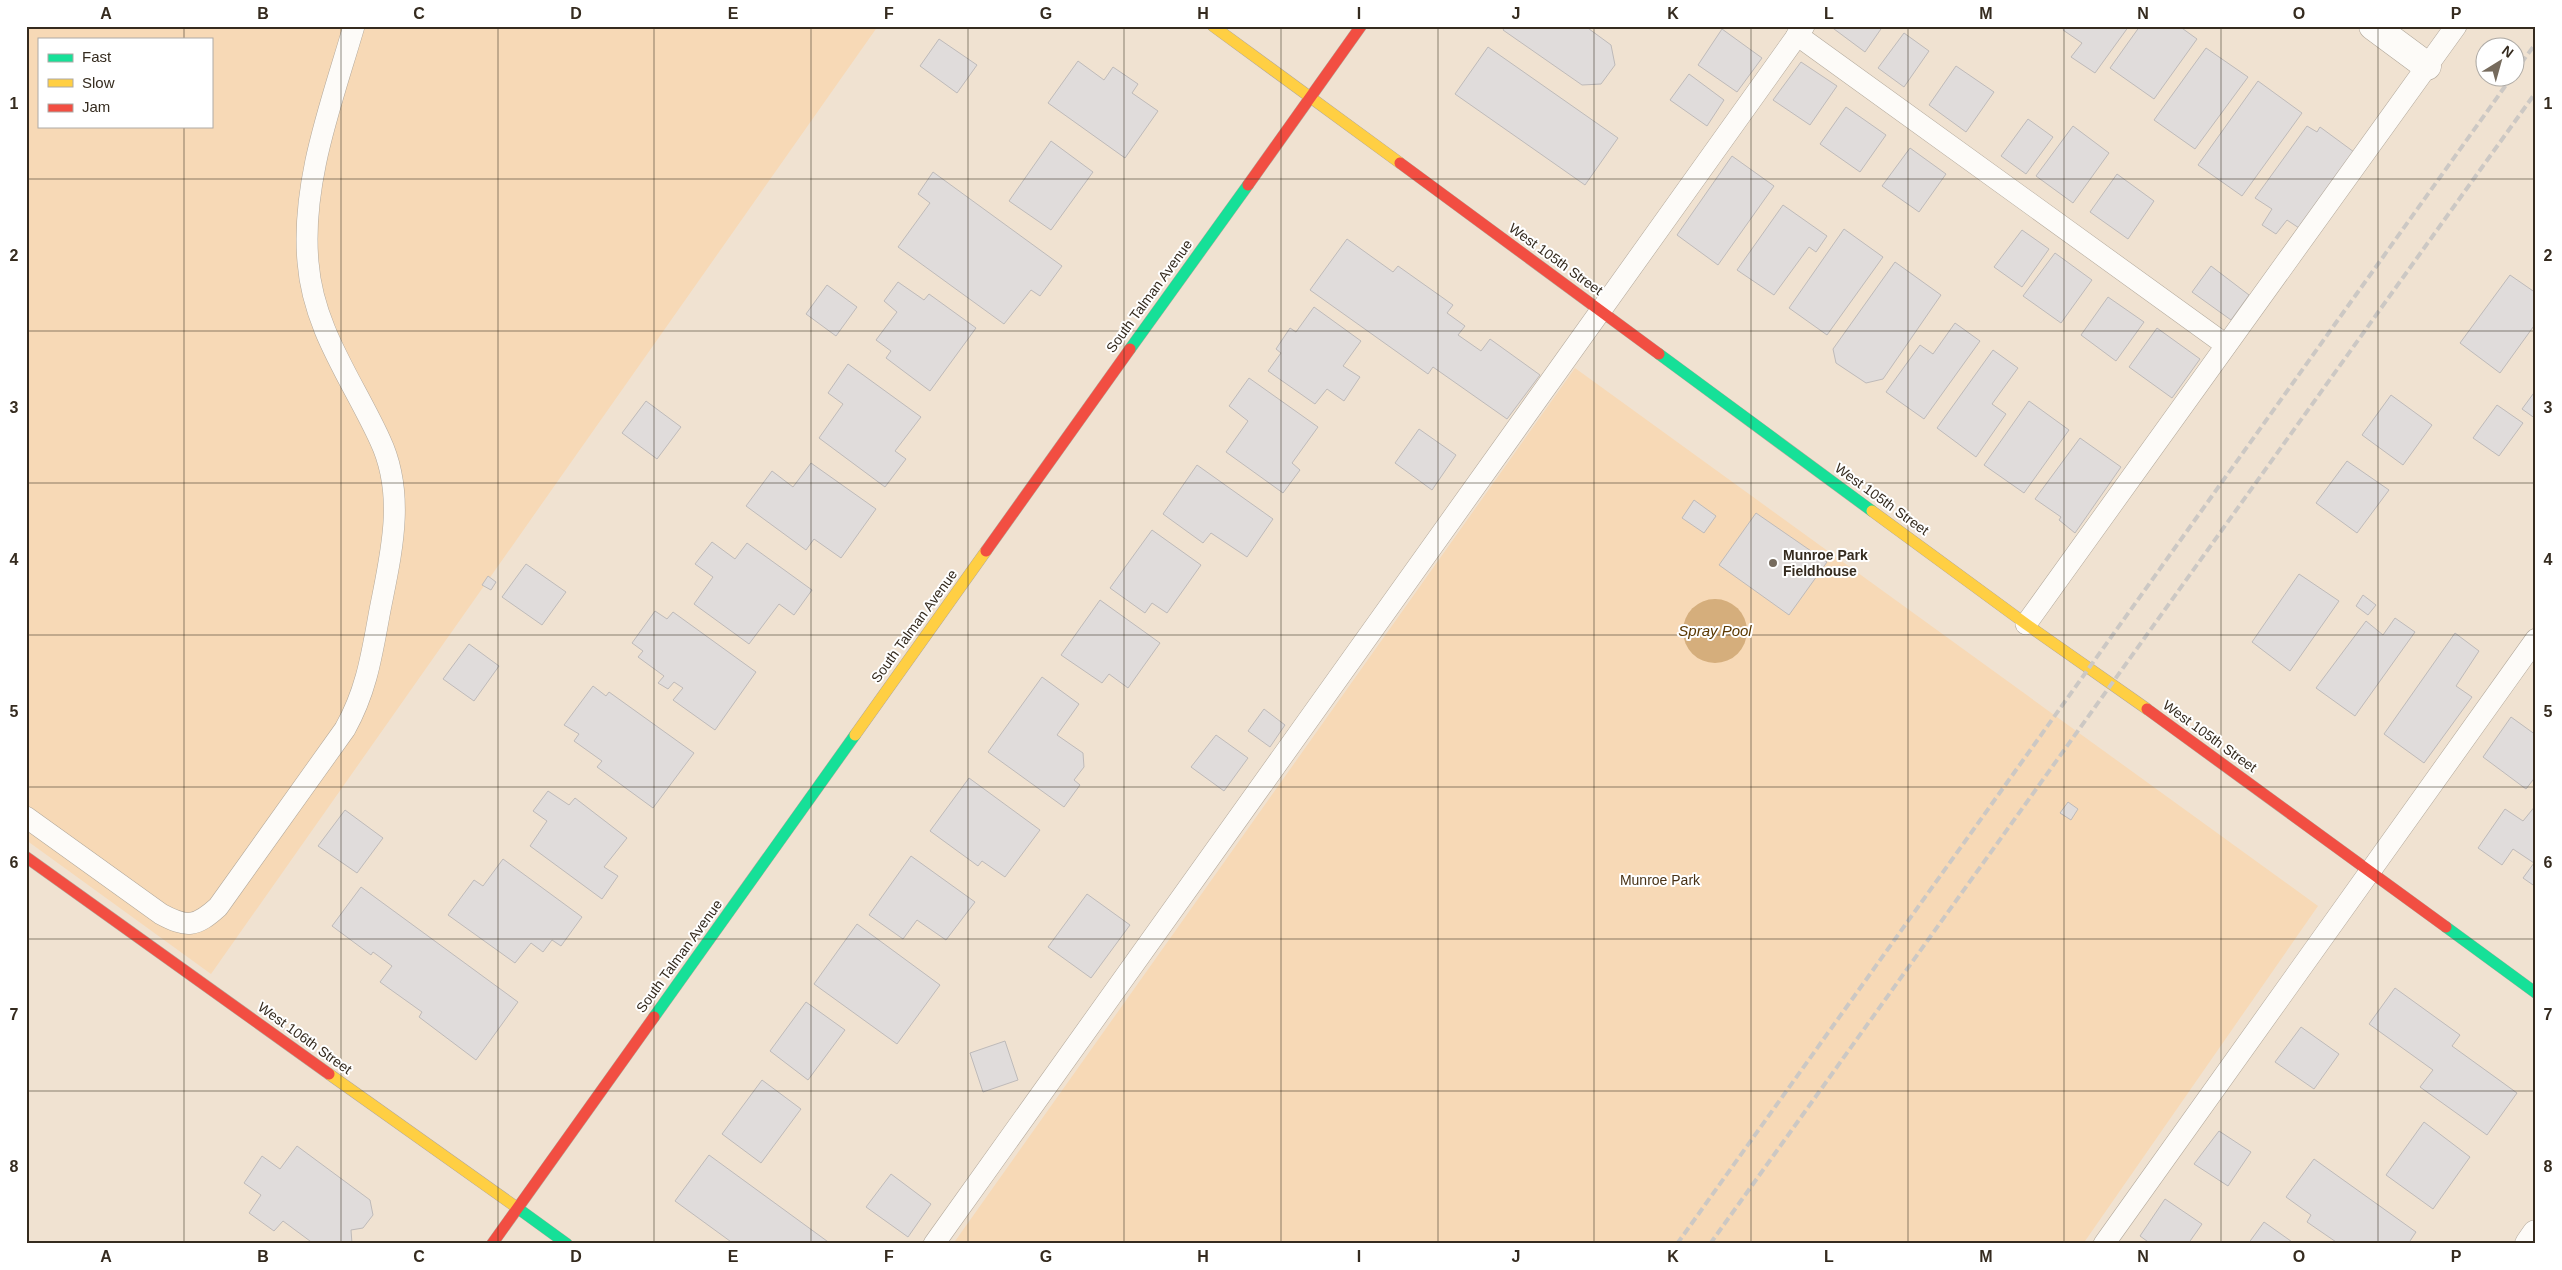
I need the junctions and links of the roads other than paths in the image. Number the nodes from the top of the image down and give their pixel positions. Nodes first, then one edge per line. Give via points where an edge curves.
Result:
1 (354, 26) edge
2 (1212, 26) edge
3 (1361, 26) edge
4 (2373, 26) edge
5 (2456, 26) edge
6 (1800, 31) edge
7 (2427, 66) junction
8 (1310, 97) junction
9 (1602, 311) junction
10 (2226, 345) junction
11 (2026, 624) junction
12 (2536, 639) edge
13 (26, 816) edge
14 (26, 857) edge
15 (2370, 872) junction
16 (2536, 993) edge
17 (517, 1209) junction
18 (2536, 1234) edge
19 (492, 1244) edge
20 (567, 1244) edge
21 (934, 1244) edge
22 (2104, 1244) edge
23 (2529, 1244) edge

1 - 13 lane via 311,186 308,262 320,320 381,440 393,485 393,540 367,678 358,706 218,907 207,918 193,924 179,924 161,914
2 - 8 street, West 105th Street
3 - 8 street, South Talman Avenue
4 - 7 street
5 - 7 lane
6 - 9 lane
6 - 10 lane
7 - 10 lane
8 - 9 street, West 105th Street
8 - 17 street, South Talman Avenue
9 - 11 street, West 105th Street
9 - 21 lane
10 - 11 lane
11 - 15 street, West 105th Street
12 - 15 lane
14 - 17 street, West 106th Street
15 - 16 street, West 105th Street
15 - 22 lane
17 - 19 street, South Talman Avenue
17 - 20 street, West 106th Street
18 - 23 street

